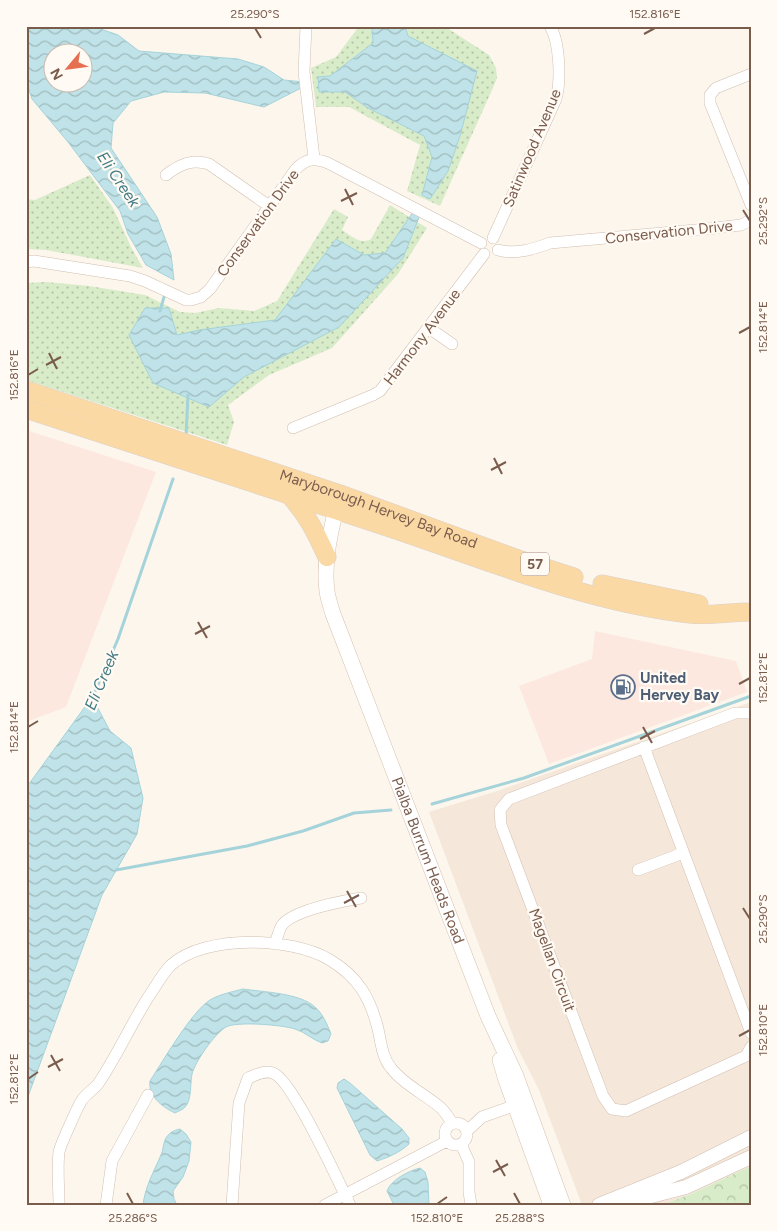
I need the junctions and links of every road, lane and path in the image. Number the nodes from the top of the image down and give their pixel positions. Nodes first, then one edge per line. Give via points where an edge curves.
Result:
1 (306, 26) edge
2 (550, 26) edge
3 (751, 74) edge
4 (314, 158) junction
5 (166, 175) dead end
6 (751, 205) edge
7 (269, 206) junction
8 (751, 220) edge
9 (493, 238) junction
10 (482, 248) junction
11 (498, 250) junction
12 (26, 262) edge
13 (429, 328) junction
14 (452, 344) dead end
15 (26, 390) edge
16 (26, 409) edge
17 (293, 428) dead end
18 (289, 496) junction
19 (338, 502) junction
20 (327, 557) junction
21 (743, 612) edge
22 (751, 713) edge
23 (644, 747) junction
24 (683, 853) junction
25 (638, 870) dead end
26 (361, 898) dead end
27 (275, 944) junction
28 (751, 1033) edge
29 (751, 1047) edge
30 (148, 1094) dead end
31 (520, 1104) junction
32 (452, 1123) junction
33 (467, 1131) junction
34 (751, 1137) edge
35 (447, 1141) junction
36 (461, 1144) junction
37 (751, 1157) edge
38 (348, 1200) edge
39 (59, 1205) edge
40 (106, 1205) edge
41 (232, 1205) edge
42 (325, 1205) edge
43 (472, 1205) edge
44 (551, 1205) edge
45 (563, 1205) edge
46 (599, 1205) edge
47 (620, 1205) edge

1 - 4 street via 304,72
2 - 9 street, Satinwood Avenue via 556,42 559,90
3 - 6 street via 716,88 710,94 710,103
4 - 7 street, Conservation Drive via 296,169
4 - 10 street, Conservation Drive via 328,162
5 - 7 street via 190,162 209,164
7 - 12 street, Conservation Drive via 210,289 191,300 130,276
8 - 11 street, Conservation Drive via 741,225 550,243 512,252
9 - 10 street via 487,238
9 - 11 street via 498,243
10 - 11 street via 491,255
10 - 13 street, Harmony Avenue
13 - 14 street
13 - 17 street, Harmony Avenue via 380,391
15 - 19 main road, Maryborough Hervey Bay Road / 57
16 - 18 main road, Maryborough Hervey Bay Road / 57
18 - 19 main road, Maryborough Hervey Bay Road / 57
18 - 20 main road via 304,511
19 - 20 main road, Pialba Burrum Heads Road
19 - 21 main road, Maryborough Hervey Bay Road / 57 via 516,572 586,592 692,614
20 - 31 main road, Pialba Burrum Heads Road via 327,591 333,614
22 - 23 street, Magellan Circuit via 734,713
23 - 24 street
23 - 29 street, Magellan Circuit via 510,798 500,810 501,825 603,1096 612,1109 626,1111 648,1102 746,1056
24 - 25 street
24 - 28 street
26 - 27 street via 329,904 291,918 282,925
27 - 32 street via 311,951 349,973 371,1004 382,1050 390,1068 442,1109
27 - 39 street via 206,947 171,965 141,1009 97,1086 82,1100 59,1151
30 - 40 street via 112,1161
31 - 33 street via 482,1117
31 - 44 main road, Pialba Burrum Heads Road
31 - 45 main road, Pialba Burrum Heads Road
32 - 33 street via 462,1124
32 - 35 street via 445,1131
33 - 36 street
34 - 46 street via 681,1172
35 - 36 street
35 - 38 street
36 - 43 street via 469,1162
37 - 47 street via 686,1187
38 - 41 street via 286,1084 275,1073 263,1072 248,1078 239,1104
38 - 42 street

